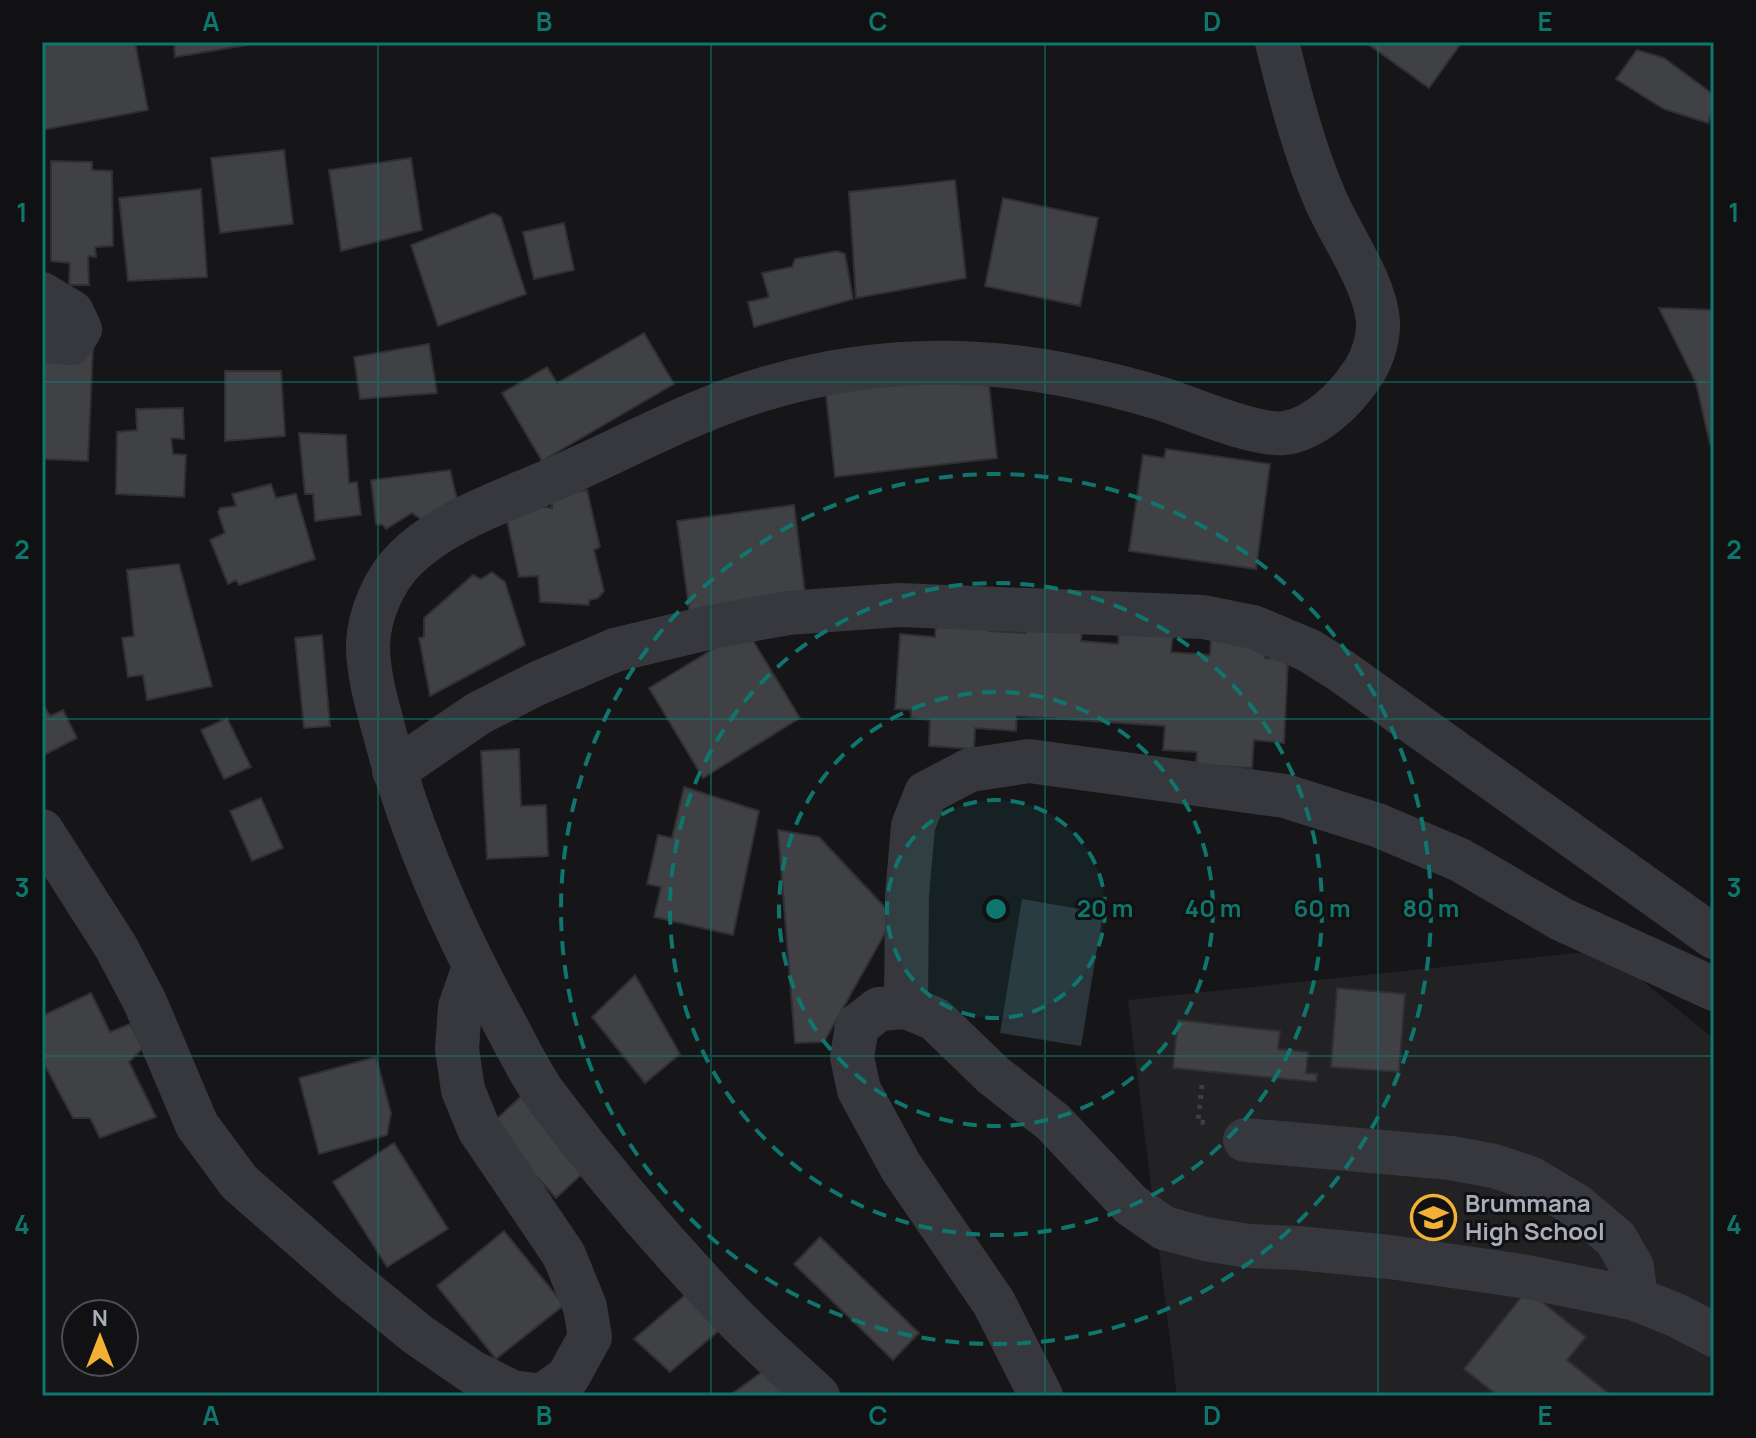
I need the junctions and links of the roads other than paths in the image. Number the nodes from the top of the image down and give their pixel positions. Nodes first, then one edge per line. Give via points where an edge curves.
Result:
1 (1277, 42) edge
2 (42, 294) edge
3 (42, 341) edge
4 (394, 771) junction
5 (42, 831) edge
6 (1714, 937) edge
7 (474, 967) junction
8 (1714, 989) edge
9 (906, 1007) junction
10 (1245, 1140) dead end
11 (1636, 1299) junction
12 (1714, 1335) edge
13 (542, 1396) edge
14 (818, 1396) edge
15 (1041, 1396) edge

1 - 4 street via 1300,129 1378,322 1372,355 1361,377 1331,410 1285,433 1258,430 1154,396 1066,375 991,364 916,362 767,388 697,414 454,524 407,556 386,583 368,641 373,687
2 - 3 street via 72,312 80,329 71,343
4 - 6 street via 479,713 536,684 615,650 711,627 788,613 899,605 1203,617 1253,627 1340,670
4 - 7 street via 424,857
5 - 13 street via 145,1002 197,1125 239,1182 417,1334 512,1392
7 - 13 street via 460,1007 457,1049 463,1090 479,1129 564,1255 585,1307 590,1337 568,1377
7 - 14 street via 542,1090 588,1148 734,1317
8 - 9 street via 1561,919 1460,860 1377,825 1285,796 1029,761 970,770 926,793 913,826
9 - 11 street via 935,1019 993,1075 1053,1122 1131,1205 1164,1228 1249,1246 1390,1257 1522,1276
9 - 15 street via 879,1009 857,1026 852,1057 859,1090 901,1167 994,1303
10 - 11 street via 1451,1158 1530,1178 1577,1206 1616,1239 1632,1267
11 - 12 street

